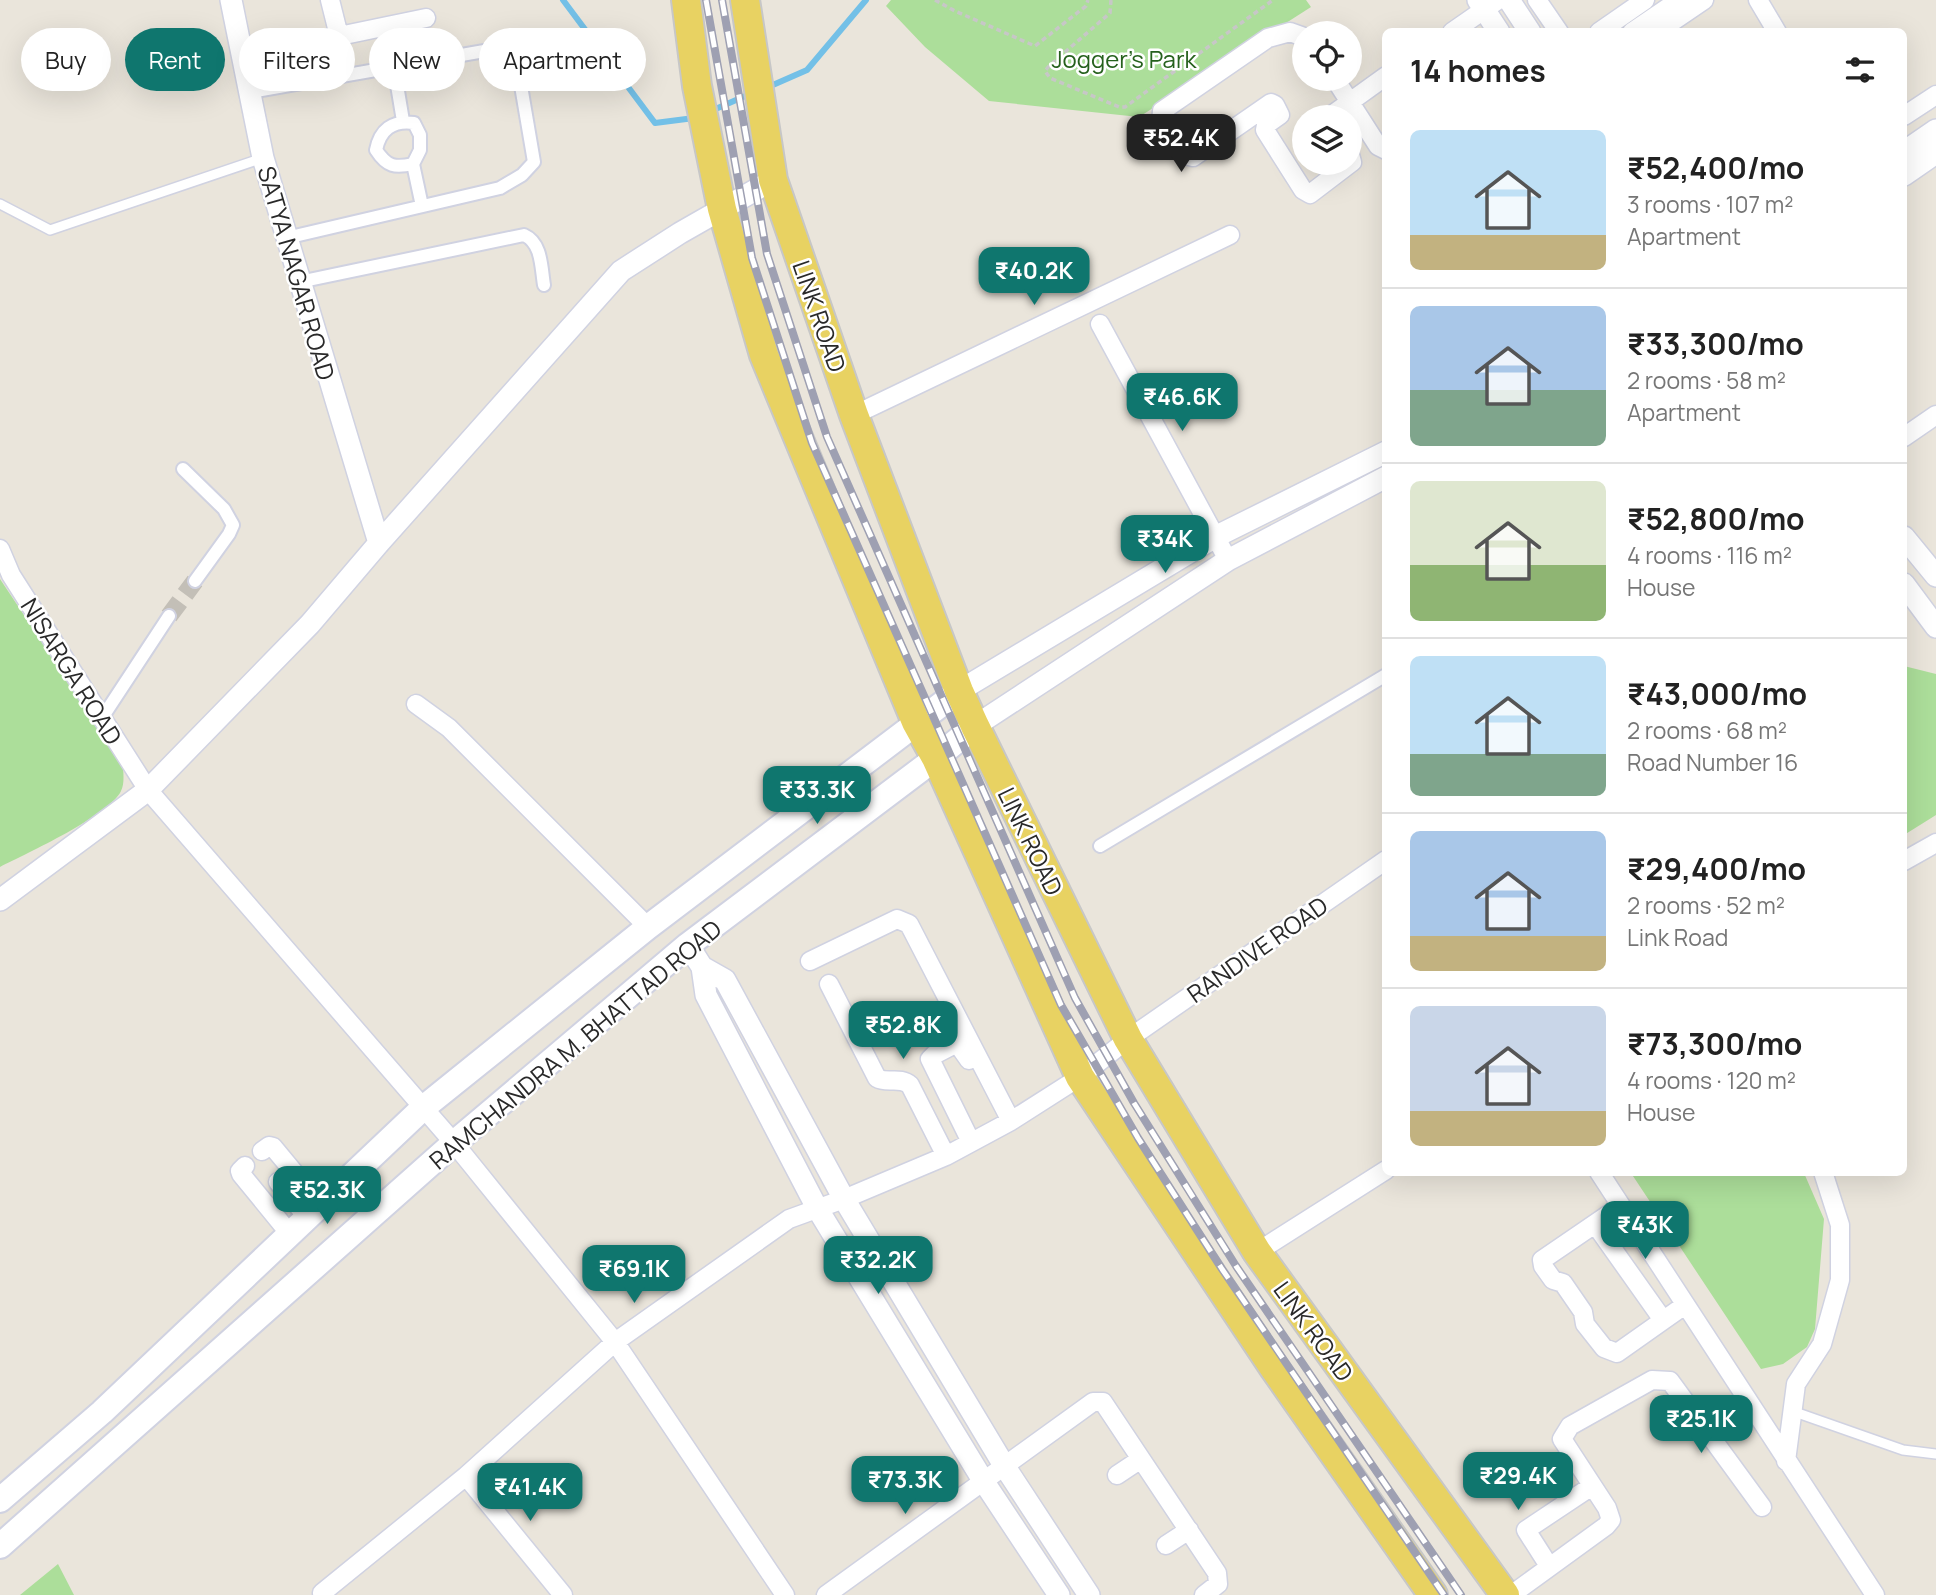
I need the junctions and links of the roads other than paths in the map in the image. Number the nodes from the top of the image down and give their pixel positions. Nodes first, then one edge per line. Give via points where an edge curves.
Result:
1 (231, 0) edge
2 (330, 0) edge
3 (686, 0) edge
4 (745, 0) edge
5 (1509, 0) edge
6 (1537, 0) edge
7 (1645, 0) edge
8 (1679, 0) edge
9 (1704, 0) edge
10 (1758, 0) edge
11 (1481, 12) edge
12 (426, 18) dead end
13 (337, 28) edge
14 (1458, 28) edge
15 (1495, 28) edge
16 (1527, 28) edge
17 (1556, 28) edge
18 (1605, 28) edge
19 (1638, 28) edge
20 (1663, 28) edge
21 (1775, 28) edge
22 (355, 33) edge
23 (1292, 33) edge
24 (239, 37) edge
25 (465, 54) edge
26 (369, 71) edge
27 (1382, 79) edge
28 (398, 91) edge
29 (1344, 91) edge
30 (250, 92) joint
31 (1936, 95) edge
32 (1350, 100) junction
33 (1344, 105) edge
34 (1907, 114) edge
35 (403, 121) junction
36 (1936, 130) edge
37 (1382, 148) edge
38 (1907, 150) edge
39 (1936, 153) edge
40 (263, 158) junction
41 (413, 164) junction
42 (1292, 173) edge
43 (1907, 173) edge
44 (1294, 175) edge
45 (1335, 175) edge
46 (773, 180) junction
47 (0, 204) edge
48 (422, 206) junction
49 (722, 209) junction
50 (1230, 234) dead end
51 (286, 238) junction
52 (299, 282) junction
53 (544, 285) dead end
54 (1100, 324) dead end
55 (854, 415) junction
56 (1936, 415) edge
57 (1907, 435) edge
58 (1382, 455) edge
59 (183, 469) dead end
60 (1382, 479) edge
61 (1217, 536) junction
62 (1907, 541) edge
63 (379, 543) junction
64 (0, 550) edge
65 (1228, 559) junction
66 (1936, 576) edge
67 (195, 581) tunnel mouth
68 (1907, 588) edge
69 (169, 616) tunnel mouth
70 (1936, 627) edge
71 (1382, 677) edge
72 (958, 691) junction
73 (416, 704) dead end
74 (102, 718) junction
75 (916, 722) junction
76 (975, 726) junction
77 (880, 750) junction
78 (936, 758) junction
79 (901, 785) junction
80 (148, 790) junction
81 (1936, 843) edge
82 (1100, 846) dead end
83 (1907, 859) edge
84 (1382, 863) edge
85 (0, 900) edge
86 (648, 927) junction
87 (688, 945) junction
88 (810, 961) dead end
89 (702, 967) junction
90 (829, 984) dead end
91 (1128, 1039) junction
92 (1080, 1077) junction
93 (424, 1108) junction
94 (1006, 1124) junction
95 (971, 1142) junction
96 (454, 1143) junction
97 (262, 1151) dead end
98 (946, 1156) junction
99 (245, 1166) dead end
100 (293, 1171) junction
101 (1382, 1173) edge
102 (1602, 1176) edge
103 (1824, 1176) edge
104 (278, 1182) junction
105 (258, 1197) junction
106 (844, 1199) junction
107 (1621, 1206) junction
108 (817, 1208) junction
109 (306, 1219) junction
110 (1595, 1224) junction
111 (1257, 1252) junction
112 (1685, 1305) junction
113 (1663, 1320) junction
114 (615, 1342) junction
115 (1793, 1411) junction
116 (1936, 1454) edge
117 (1141, 1459) junction
118 (1786, 1461) junction
119 (1005, 1467) junction
120 (1117, 1475) dead end
121 (466, 1476) junction
122 (984, 1482) junction
123 (1592, 1486) junction
124 (0, 1500) edge
125 (1762, 1507) dead end
126 (1189, 1530) junction
127 (1166, 1545) dead end
128 (0, 1546) edge
129 (1549, 1566) junction
130 (322, 1593) dead end
131 (564, 1595) edge
132 (785, 1595) edge
133 (826, 1595) edge
134 (1059, 1595) edge
135 (1089, 1595) edge
136 (1204, 1595) edge
137 (1433, 1595) edge
138 (1505, 1595) edge
139 (1511, 1595) edge
140 (1875, 1595) edge

1 - 24 street, SATYA NAGAR ROAD
2 - 13 street
3 - 49 main road, LINK ROAD
4 - 46 main road, LINK ROAD
5 - 16 street
6 - 17 street
7 - 18 street
8 - 19 street
9 - 20 street
10 - 21 street
11 - 14 street
11 - 15 street
12 - 22 street
23 - 42 street via 1268,38 1162,111 1161,121 1185,155 1193,157 1271,103 1280,115 1265,130
25 - 48 street via 490,50 520,80 534,162 500,188
26 - 30 street
27 - 32 street
28 - 35 street
29 - 32 street
30 - 40 street, SATYA NAGAR ROAD
31 - 34 street
32 - 33 street
32 - 37 street
35 - 41 street via 414,123 421,135
35 - 41 street via 379,136 376,150 383,162 398,167
36 - 38 street
39 - 43 street
40 - 47 lane via 50,230
40 - 51 street, SATYA NAGAR ROAD
41 - 48 street
44 - 45 street via 1310,194
46 - 49 street
46 - 55 main road, LINK ROAD
48 - 51 street
49 - 63 street via 621,271
49 - 75 main road, LINK ROAD via 764,355
50 - 55 street
51 - 52 street, SATYA NAGAR ROAD
52 - 53 street via 524,235 537,246
52 - 63 street, SATYA NAGAR ROAD
54 - 61 street
55 - 72 main road, LINK ROAD
56 - 57 street
58 - 61 street
59 - 67 street via 224,509 233,525
60 - 65 street
61 - 65 street
61 - 72 street
62 - 66 street
63 - 80 street via 310,624
64 - 74 street, NISARGA ROAD via 11,575
65 - 76 street
68 - 70 street
69 - 74 street
71 - 82 street
72 - 75 main road, RAMCHANDRA M. BHATTAD ROAD
72 - 76 main road, LINK ROAD
73 - 86 street via 449,728
74 - 80 street, NISARGA ROAD
75 - 77 main road, RAMCHANDRA M. BHATTAD ROAD
75 - 78 main road, LINK ROAD
76 - 78 main road, RAMCHANDRA M. BHATTAD ROAD
76 - 91 main road, LINK ROAD
77 - 79 main road
77 - 86 main road, RAMCHANDRA M. BHATTAD ROAD
78 - 79 main road, RAMCHANDRA M. BHATTAD ROAD
78 - 92 main road, LINK ROAD
79 - 87 main road, RAMCHANDRA M. BHATTAD ROAD
80 - 85 street
80 - 93 street, NISARGA ROAD
81 - 83 street
84 - 91 street, RANDIVE ROAD
86 - 93 main road, RAMCHANDRA M. BHATTAD ROAD
87 - 89 street
87 - 96 main road, RAMCHANDRA M. BHATTAD ROAD
88 - 94 street via 897,919 906,921
89 - 106 street via 725,980
89 - 108 street via 706,995
90 - 98 street via 877,1078 910,1084
91 - 92 street, RANDIVE ROAD
91 - 111 main road, LINK ROAD
92 - 94 street, RANDIVE ROAD
92 - 137 main road, LINK ROAD via 1274,1368
93 - 96 street, NISARGA ROAD
93 - 109 main road, RAMCHANDRA M. BHATTAD ROAD
94 - 95 street, RANDIVE ROAD
94 - 95 street via 957,1043 930,1059
95 - 98 street, RANDIVE ROAD
96 - 114 street, NISARGA ROAD
96 - 128 main road, RAMCHANDRA M. BHATTAD ROAD
97 - 100 street via 273,1147
98 - 106 street, RANDIVE ROAD
99 - 105 street via 241,1174
100 - 104 street
100 - 109 street
101 - 111 street
102 - 107 street
103 - 115 street via 1840,1225 1840,1279 1822,1344 1796,1384
104 - 105 street
104 - 109 street
105 - 109 street
106 - 108 street, RANDIVE ROAD
106 - 119 street
107 - 110 street
107 - 112 street
108 - 114 street, RANDIVE ROAD via 789,1219
108 - 122 street
109 - 124 main road, RAMCHANDRA M. BHATTAD ROAD via 102,1412
110 - 113 street
110 - 113 street via 1542,1260 1543,1266 1553,1280 1563,1283 1583,1312 1585,1324 1610,1352 1616,1353
111 - 138 main road, LINK ROAD
112 - 113 street
112 - 118 street
114 - 121 street, RANDIVE ROAD
114 - 132 street, NISARGA ROAD
115 - 116 lane via 1903,1450
115 - 118 street
117 - 119 street via 1103,1402 1093,1402
117 - 120 street
117 - 126 street
118 - 140 street
119 - 122 street
119 - 135 street
121 - 130 street, RANDIVE ROAD
121 - 131 street
122 - 133 street
122 - 134 street
123 - 125 street via 1562,1439 1570,1426 1661,1379 1670,1381
123 - 129 street via 1611,1520
123 - 129 street via 1526,1530
126 - 127 street
126 - 136 street via 1217,1573 1218,1584
129 - 139 street

